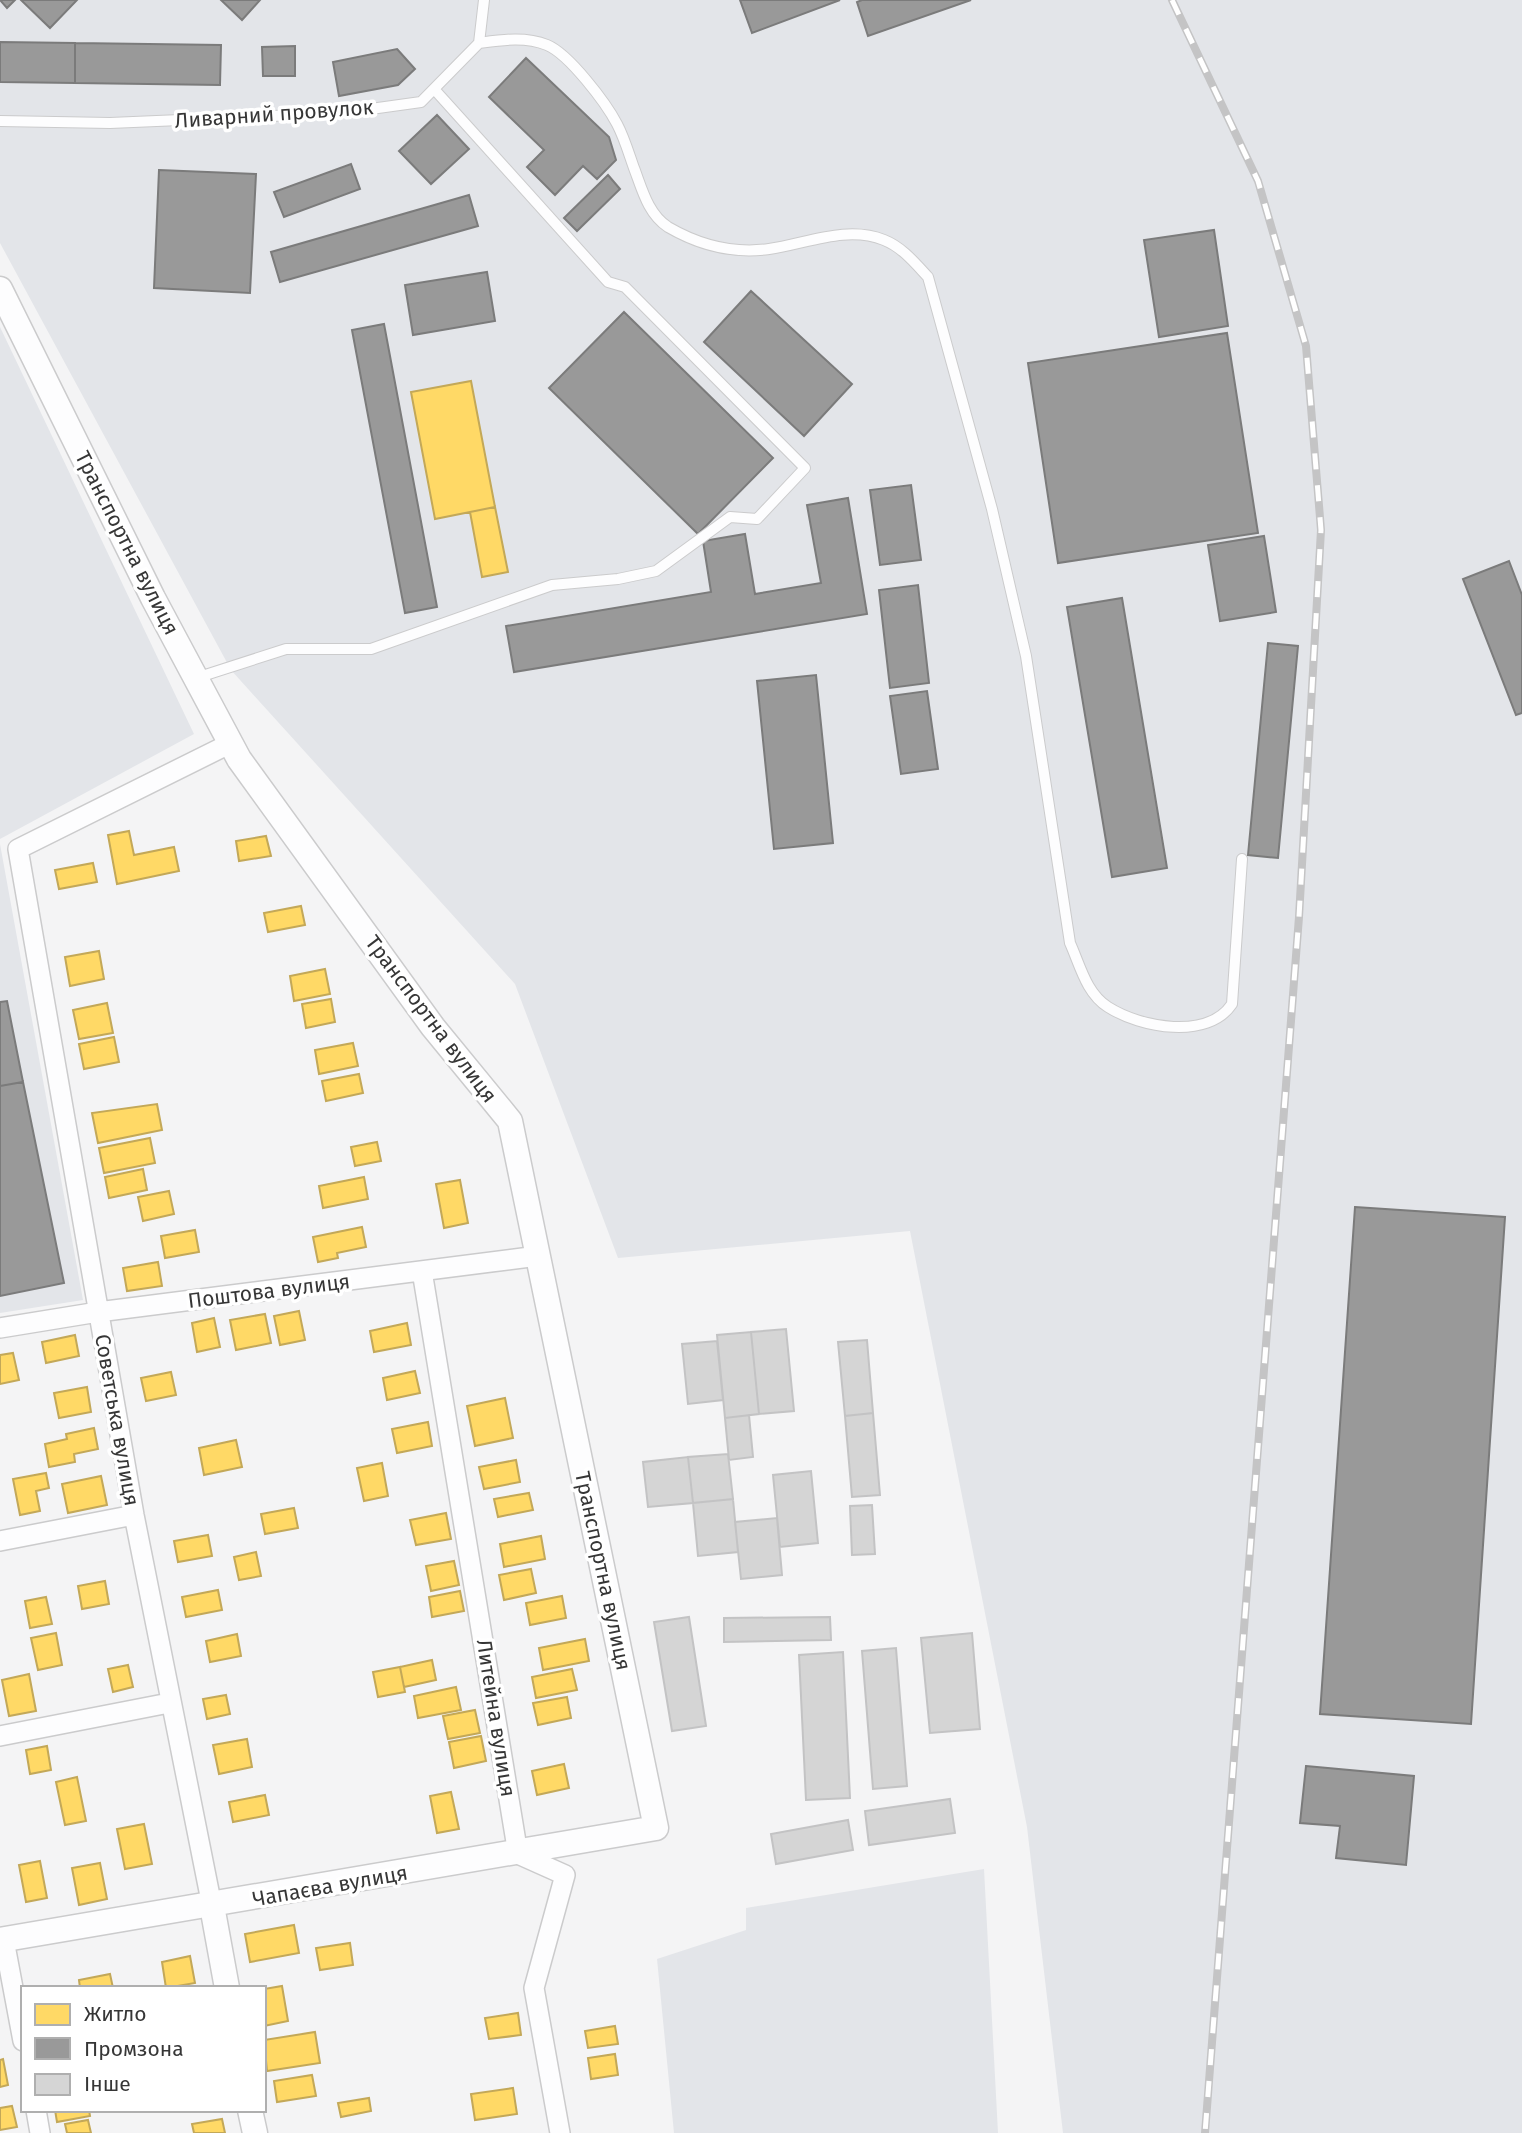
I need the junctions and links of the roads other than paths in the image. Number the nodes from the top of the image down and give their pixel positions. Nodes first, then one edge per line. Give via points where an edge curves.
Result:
1 (484, 0) edge
2 (479, 43) junction
3 (434, 89) junction
4 (0, 121) edge
5 (0, 289) edge
6 (196, 678) junction
7 (231, 743) junction
8 (1242, 859) dead end
9 (538, 1255) junction
10 (422, 1271) junction
11 (99, 1312) junction
12 (0, 1328) edge
13 (134, 1515) junction
14 (0, 1541) edge
15 (169, 1703) junction
16 (0, 1736) edge
17 (656, 1828) joint
18 (518, 1854) junction
19 (212, 1906) junction
20 (1, 1941) edge
21 (227, 1986) edge
22 (21, 2032) edge
23 (36, 2112) edge
24 (250, 2112) edge
25 (40, 2133) edge
26 (255, 2133) edge
27 (560, 2133) edge

1 - 2 lane
2 - 3 lane, Ливарний провулок
2 - 8 lane via 514,38 548,45 579,72 617,124 651,211 665,225 698,243 733,251 866,235 886,240 928,277 992,509 1023,643 1070,943 1088,987 1108,1007 1150,1023 1194,1029 1224,1015 1231,1004
3 - 4 lane, Ливарний провулок via 421,102 342,113 110,123
3 - 6 lane via 608,282 625,287 805,468 757,519 730,517 656,571 552,586 371,649 286,649
5 - 6 street, Транспортна вулиця
6 - 7 street, Транспортна вулиця
7 - 9 street, Транспортна вулиця via 433,1027 510,1121
7 - 11 street, Советська вулиця via 18,849
9 - 10 street, Поштова вулиця
9 - 17 street, Транспортна вулиця
10 - 11 street, Поштова вулиця
10 - 18 street, Литейна вулиця
11 - 12 street, Поштова вулиця
11 - 13 street, Советська вулиця
13 - 14 street
13 - 15 street, Советська вулиця
15 - 16 street
15 - 19 street, Советська вулиця
17 - 18 street, Чапаєва вулиця
18 - 19 street, Чапаєва вулиця
18 - 27 street via 565,1875 534,1988
19 - 20 street, Чапаєва вулиця
19 - 21 street, Советська вулиця
20 - 22 street
23 - 25 street
24 - 26 street

